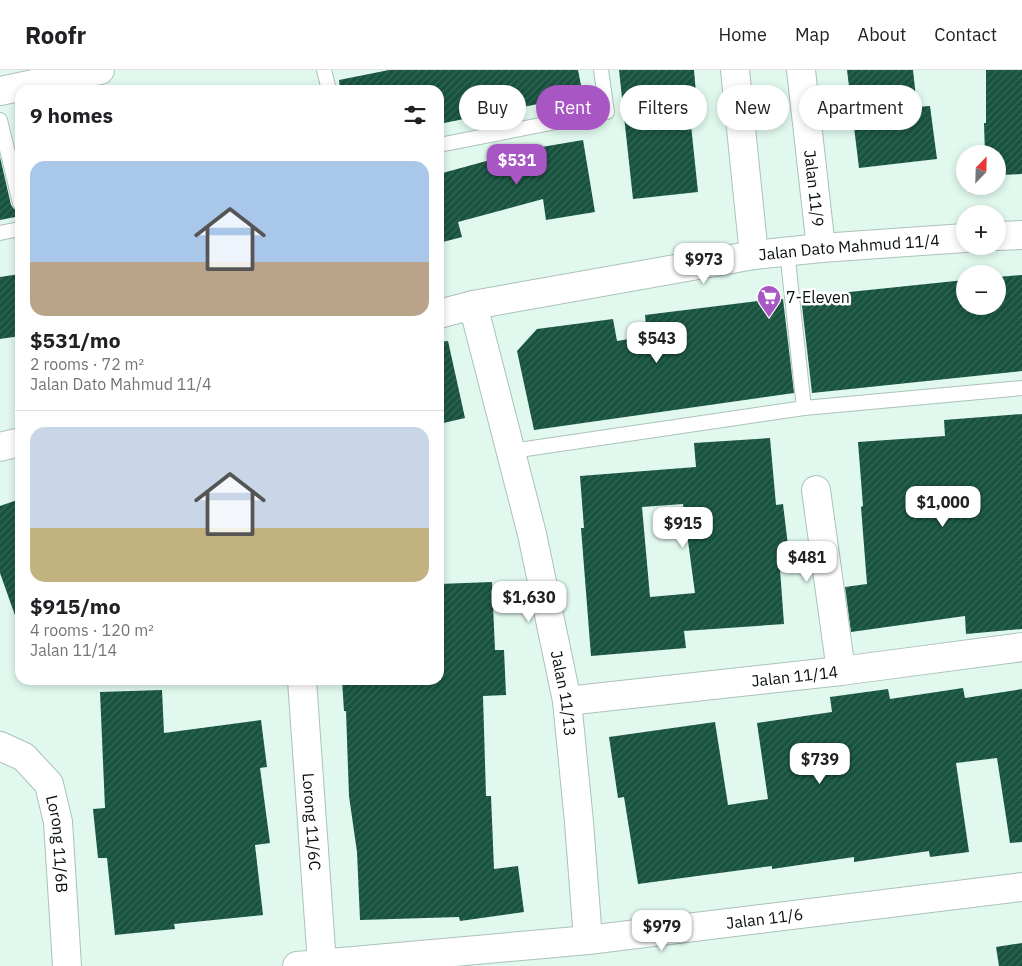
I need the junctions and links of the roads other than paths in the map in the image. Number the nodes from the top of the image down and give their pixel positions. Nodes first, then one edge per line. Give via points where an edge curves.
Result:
1 (100, 70) edge
2 (324, 70) edge
3 (601, 70) edge
4 (735, 70) edge
5 (800, 70) edge
6 (29, 85) edge
7 (328, 85) edge
8 (15, 88) edge
9 (0, 91) edge
10 (0, 120) edge
11 (444, 144) edge
12 (15, 182) edge
13 (15, 230) edge
14 (0, 233) edge
15 (1022, 235) edge
16 (1006, 236) edge
17 (956, 239) edge
18 (821, 248) junction
19 (787, 251) junction
20 (754, 255) junction
21 (473, 305) junction
22 (444, 313) edge
23 (1022, 388) edge
24 (804, 408) junction
25 (15, 443) edge
26 (0, 447) edge
27 (512, 451) junction
28 (816, 490) dead end
29 (1022, 647) edge
30 (841, 671) junction
31 (302, 685) edge
32 (567, 702) junction
33 (0, 746) edge
34 (1022, 887) edge
35 (588, 940) junction
36 (310, 965) edge
37 (67, 966) edge

1 - 6 street
2 - 7 lane
3 - 11 lane via 607,112
4 - 20 street
5 - 18 street, Jalan 11/9
8 - 9 street
10 - 12 lane
13 - 14 lane
15 - 16 street
17 - 18 street, Jalan Dato Mahmud 11/4
18 - 19 street, Jalan Dato Mahmud 11/4
19 - 20 street, Jalan Dato Mahmud 11/4
19 - 24 lane
20 - 21 street, Jalan Dato Mahmud 11/4
21 - 22 street, Jalan Dato Mahmud 11/4
21 - 27 street, Jalan 11/13
23 - 24 lane
24 - 27 lane
25 - 26 street
27 - 32 street, Jalan 11/13
28 - 30 street
29 - 30 street, Jalan 11/14
30 - 32 street, Jalan 11/14
31 - 36 street, Lorong 11/6C
32 - 35 street, Jalan 11/13
33 - 37 street, Lorong 11/6B via 24,757 48,784 58,822
34 - 35 street, Jalan 11/6
35 - 36 street, Jalan 11/6

